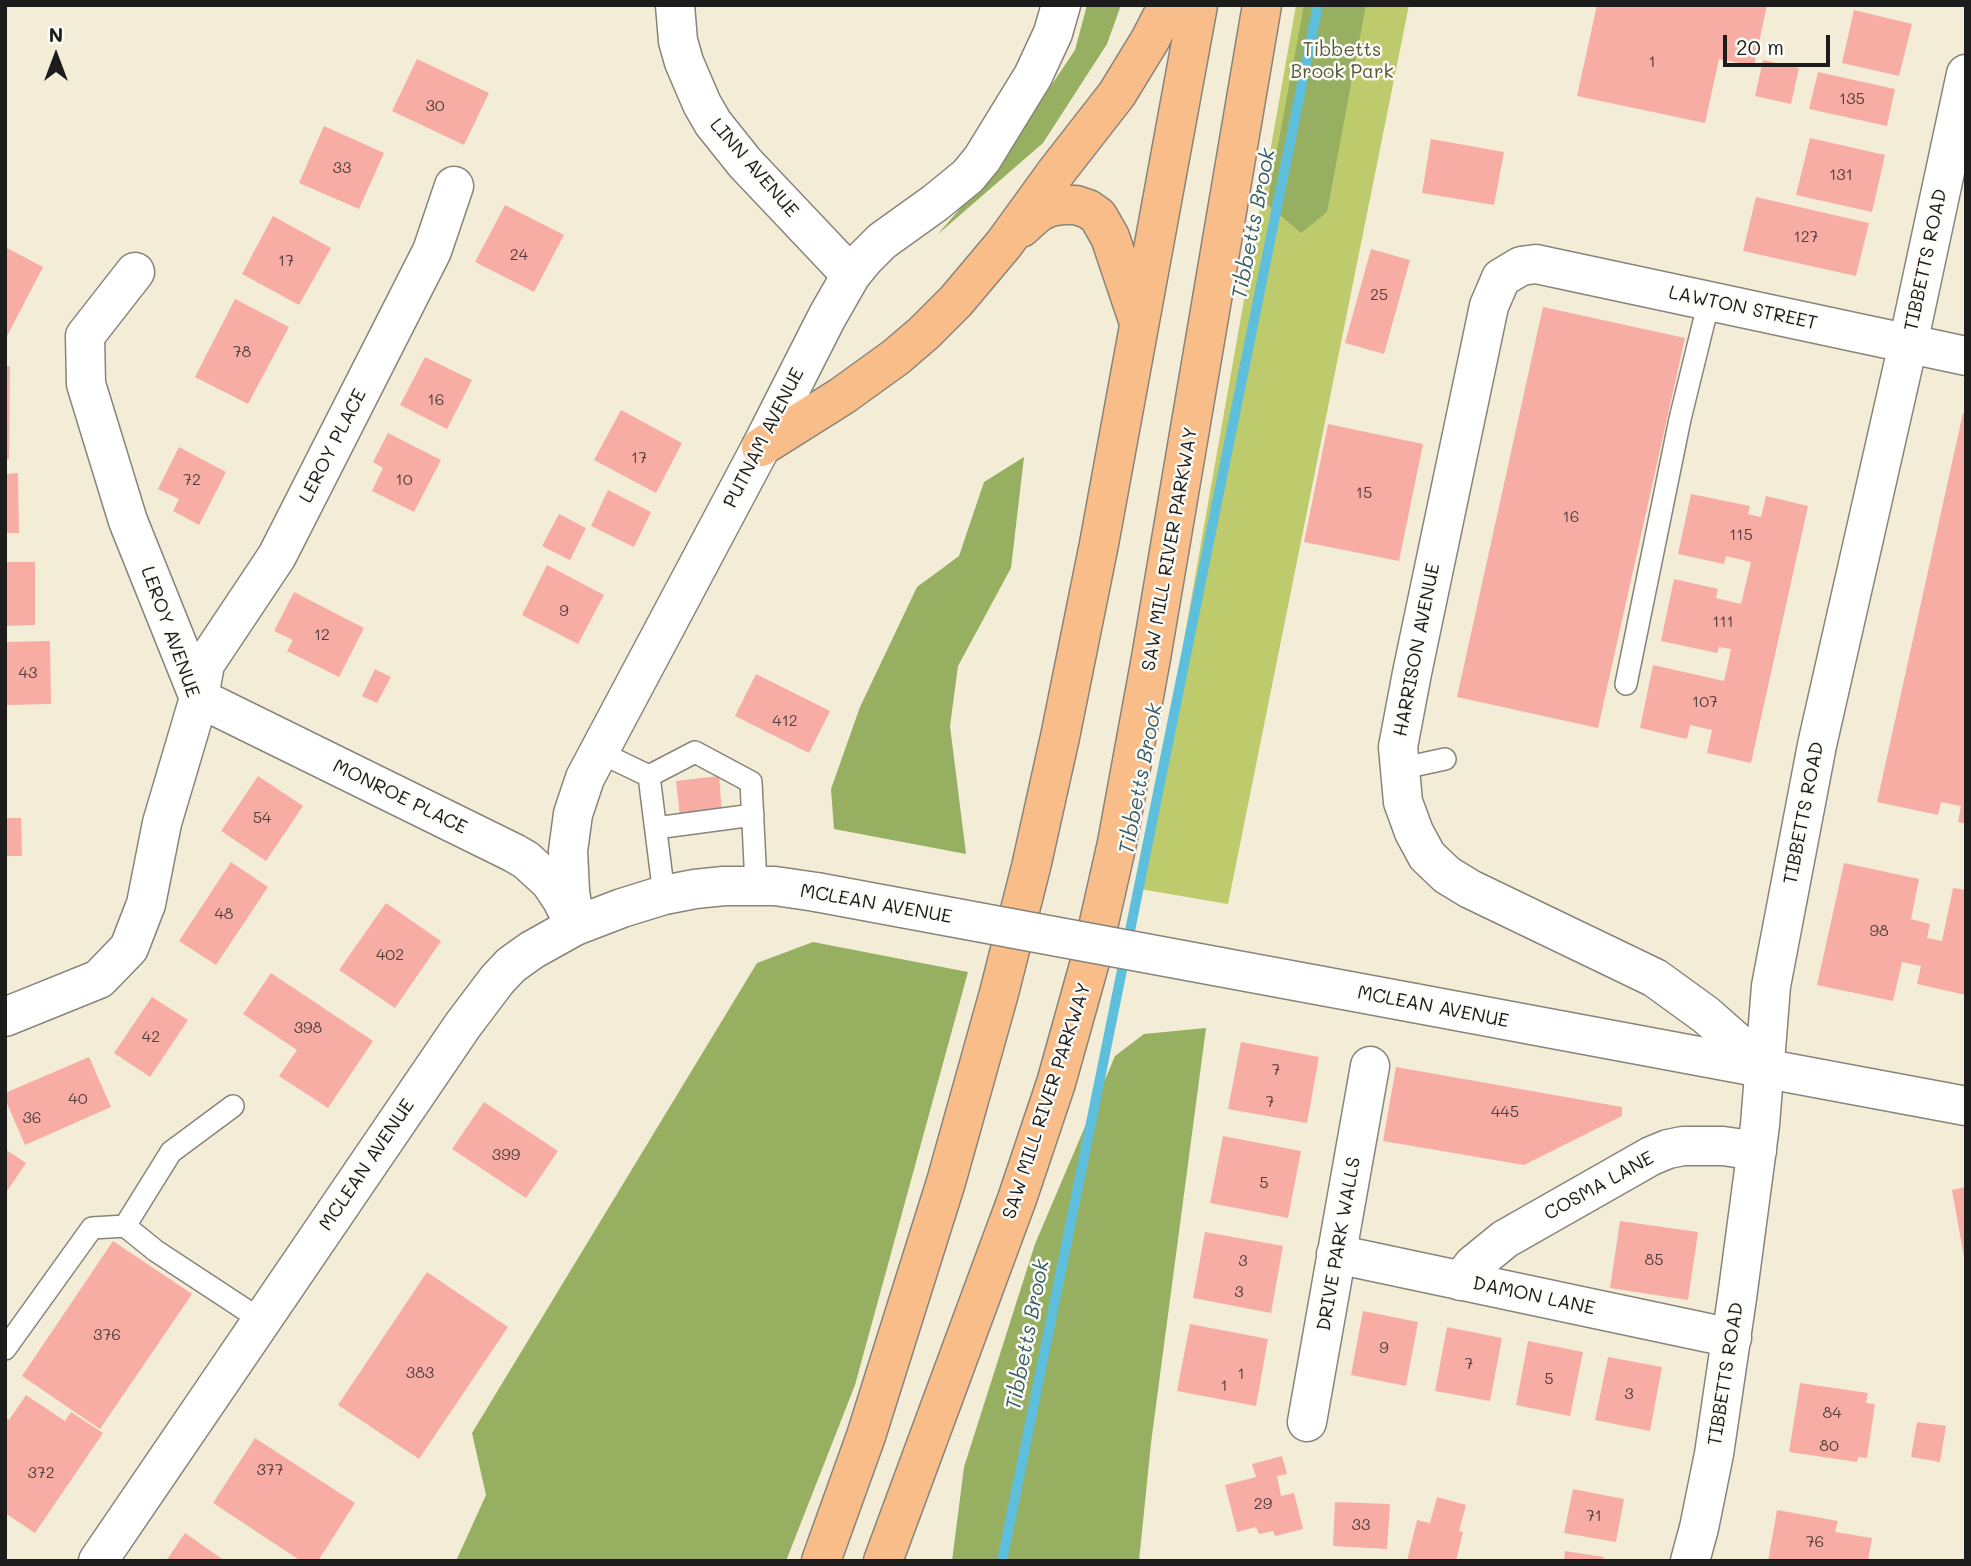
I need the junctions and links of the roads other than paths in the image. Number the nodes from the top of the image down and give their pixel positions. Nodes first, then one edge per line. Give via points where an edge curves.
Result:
1 (675, 5) edge
2 (1062, 5) edge
3 (1168, 5) edge
4 (1198, 5) edge
5 (1262, 5) edge
6 (1966, 74) edge
7 (454, 186) dead end
8 (1004, 244) junction
9 (1521, 266) joint
10 (135, 272) dead end
11 (851, 275) junction
12 (1709, 301) junction
13 (1140, 326) junction
14 (1908, 344) junction
15 (1966, 356) edge
16 (761, 447) junction
17 (1626, 684) dead end
18 (199, 698) junction
19 (599, 751) junction
20 (1445, 759) dead end
21 (1399, 769) junction
22 (649, 776) junction
23 (753, 815) junction
24 (656, 828) junction
25 (756, 885) junction
26 (664, 895) junction
27 (575, 926) junction
28 (5, 1017) edge
29 (1370, 1066) dead end
30 (1766, 1068) junction
31 (233, 1106) dead end
32 (1966, 1106) edge
33 (1757, 1151) junction
34 (125, 1226) junction
35 (1336, 1254) junction
36 (1461, 1281) junction
37 (261, 1320) junction
38 (1732, 1338) junction
39 (5, 1349) edge
40 (1307, 1422) dead end
41 (98, 1561) edge
42 (821, 1561) edge
43 (883, 1561) edge
44 (1690, 1561) edge

1 - 11 street, LINN AVENUE via 684,61 713,123
2 - 11 street, PUTNAM AVENUE via 1033,76 982,159 936,203 882,241
3 - 8 highway via 1116,94
4 - 13 highway
5 - 43 highway, SAW MILL RIVER PARKWAY via 1151,658 1091,958 1021,1188
6 - 14 street, TIBBETTS ROAD
7 - 18 street, LEROY PLACE via 432,251 277,556 205,664
8 - 13 highway via 1050,207 1088,209 1105,226
8 - 16 highway via 956,301 896,357
9 - 12 street, LAWTON STREET via 1536,264
9 - 21 street, HARRISON AVENUE via 1500,278 1489,306 1412,673 1398,747
10 - 18 street, LEROY AVENUE via 85,335 86,384 128,521
11 - 16 street, PUTNAM AVENUE
12 - 14 street, LAWTON STREET
12 - 17 lane
13 - 42 highway via 1071,686 1009,955 942,1195
14 - 15 street, LAWTON STREET
14 - 30 street, TIBBETTS ROAD via 1817,745 1770,986
16 - 19 street, PUTNAM AVENUE
18 - 27 street, MONROE PLACE via 526,860 550,882
18 - 28 street, LEROY AVENUE via 162,823 146,904 129,948 99,979
19 - 22 lane
19 - 27 street, PUTNAM AVENUE via 578,796 569,834
20 - 21 lane
21 - 30 street, HARRISON AVENUE via 1403,802 1414,832 1427,856 1447,875 1655,978
22 - 23 lane via 695,751 751,782
22 - 24 lane
23 - 24 lane
23 - 25 lane
24 - 26 lane
25 - 26 street, MCLEAN AVENUE
25 - 30 street, MCLEAN AVENUE, bridge via 816,892
26 - 27 street, MCLEAN AVENUE
27 - 37 street, MCLEAN AVENUE via 522,957 484,996
29 - 35 street, DRIVE PARK WALLS
30 - 32 street, MCLEAN AVENUE
30 - 33 street, TIBBETTS ROAD
31 - 34 lane via 171,1152
33 - 36 street, COSMA LANE via 1683,1146 1651,1156 1505,1240 1473,1265
33 - 38 street, TIBBETTS ROAD
34 - 37 lane
34 - 39 lane via 92,1228
35 - 36 street, DAMON LANE
35 - 40 street, DRIVE PARK WALLS
36 - 38 street, DAMON LANE
37 - 41 street, MCLEAN AVENUE
38 - 44 street, TIBBETTS ROAD via 1714,1454

